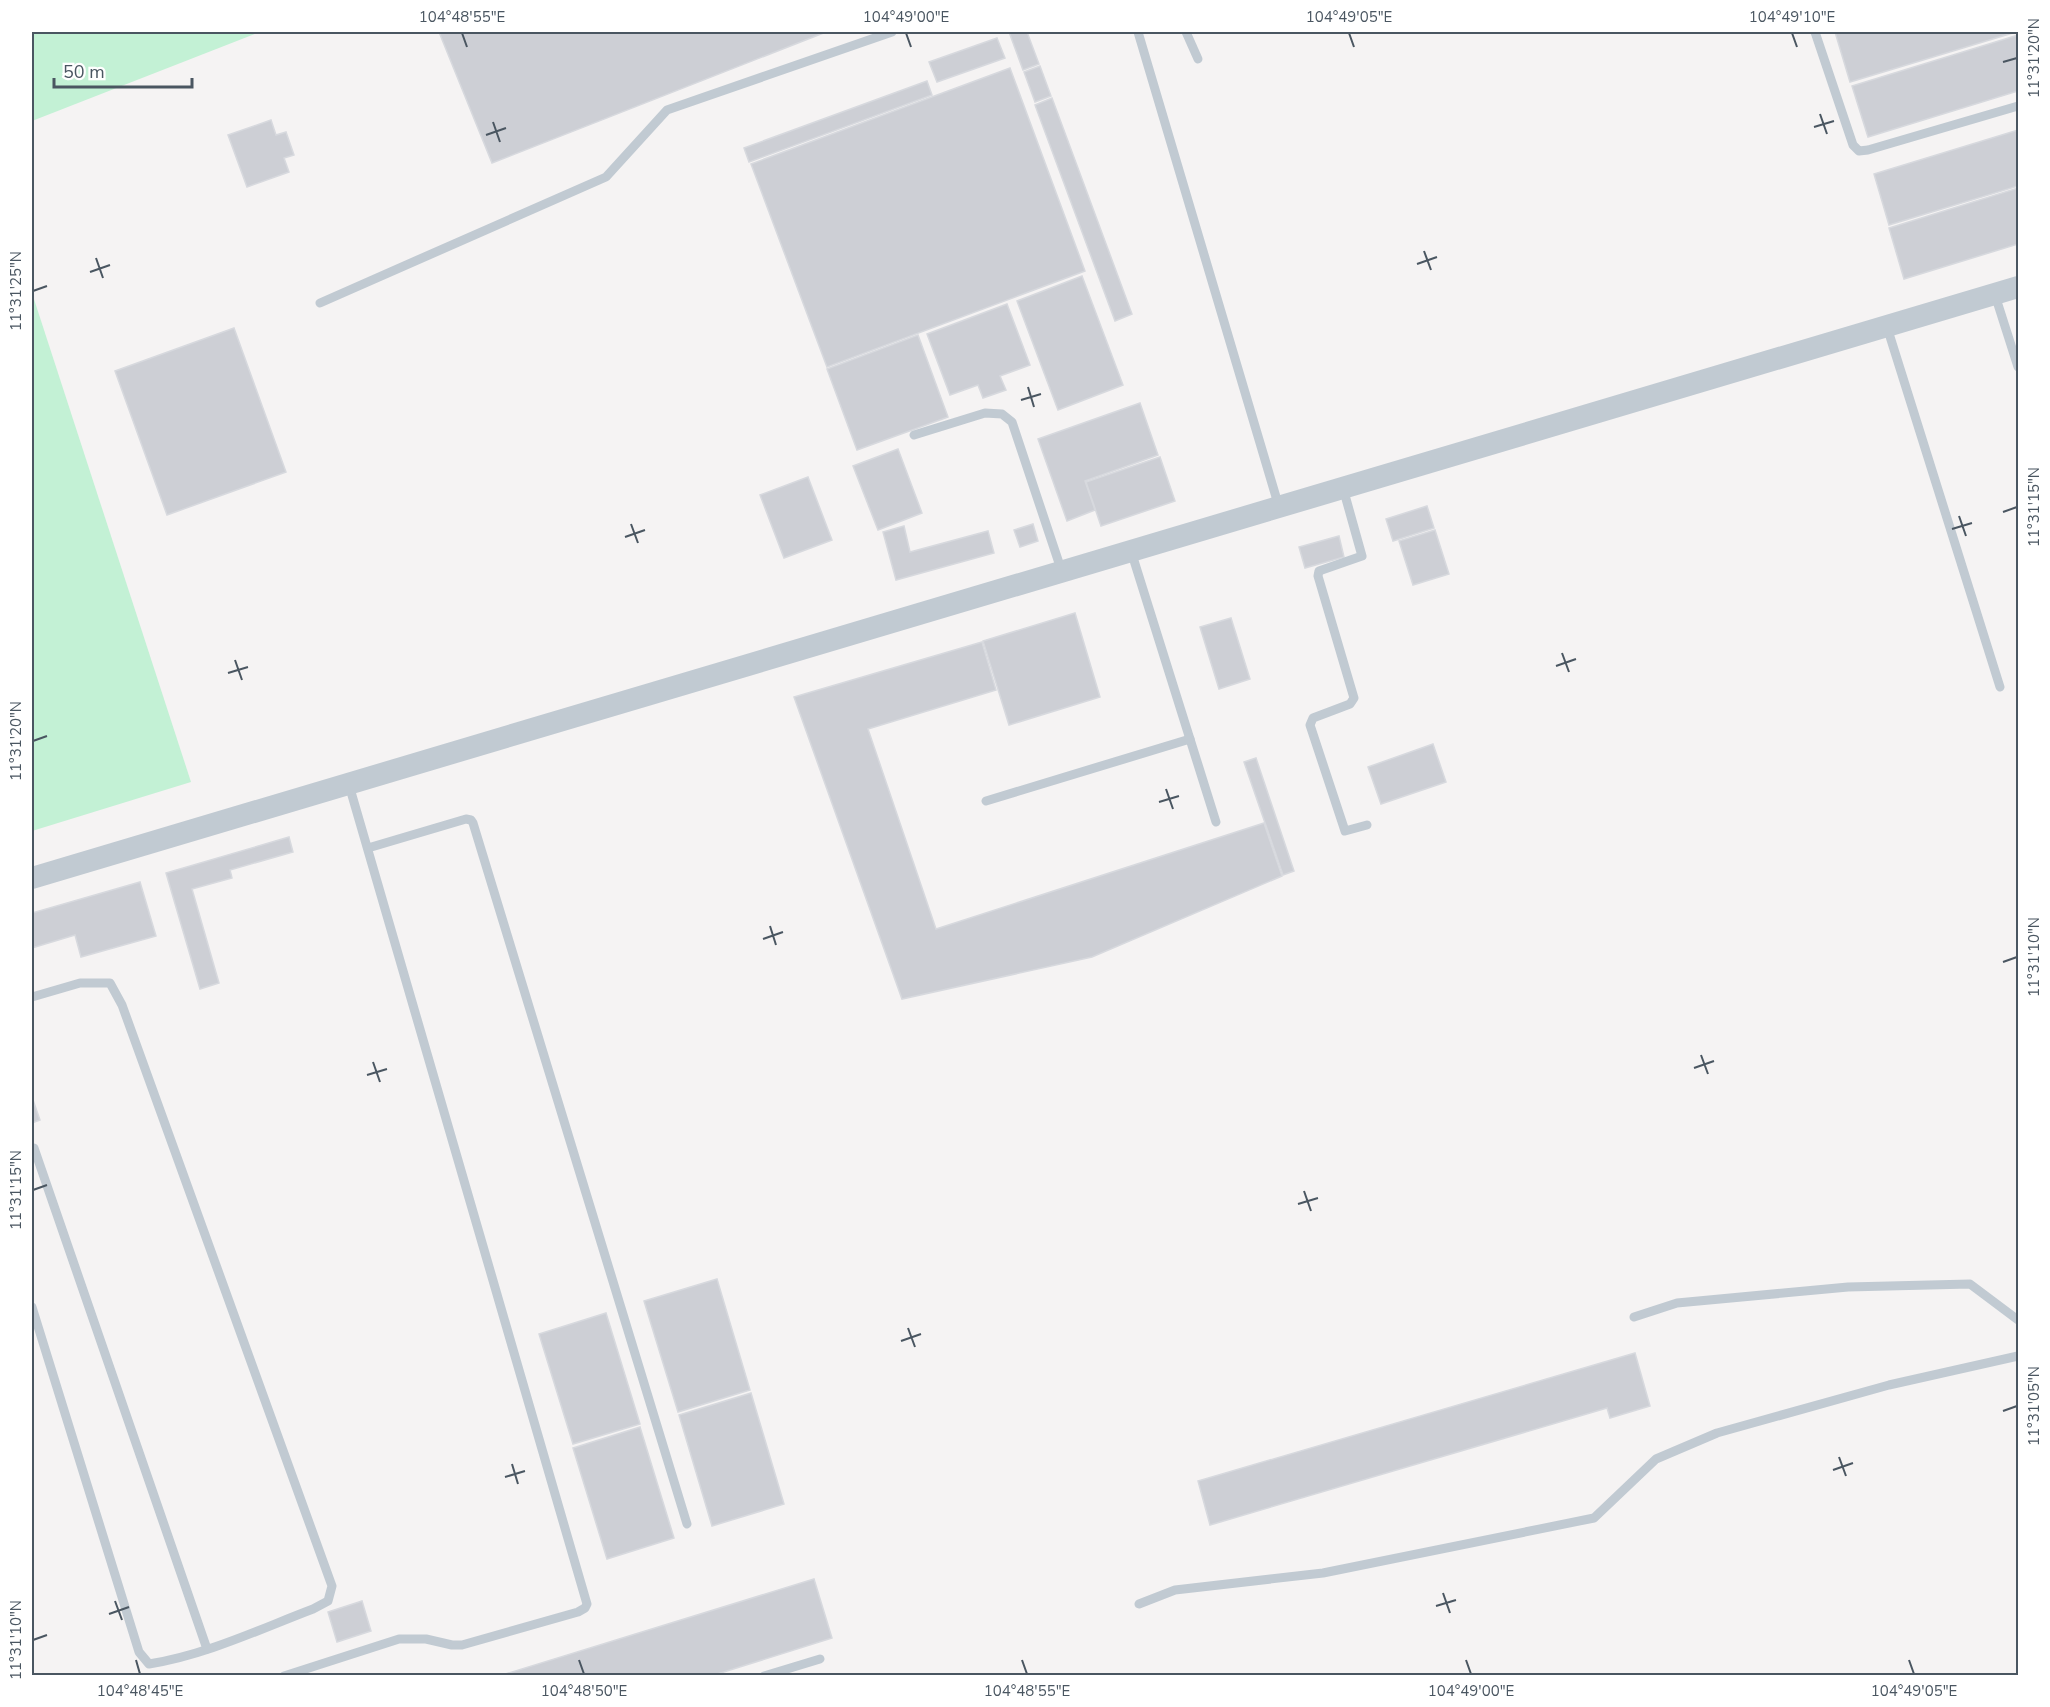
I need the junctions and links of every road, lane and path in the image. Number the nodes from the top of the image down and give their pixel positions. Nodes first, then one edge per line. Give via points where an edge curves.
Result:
1 (892, 32) edge
2 (1138, 32) edge
3 (1186, 32) edge
4 (1815, 32) edge
5 (1198, 59) dead end
6 (2019, 106) edge
7 (2019, 287) edge
8 (1995, 295) junction
9 (320, 303) dead end
10 (1887, 327) junction
11 (2019, 367) edge
12 (914, 435) dead end
13 (1343, 488) junction
14 (1279, 507) junction
15 (1131, 551) junction
16 (1062, 572) junction
17 (2000, 687) dead end
18 (1190, 739) junction
19 (349, 784) junction
20 (986, 801) dead end
21 (1216, 822) dead end
22 (1367, 825) dead end
23 (368, 848) junction
24 (32, 878) edge
25 (32, 997) edge
26 (34, 1148) dead end
27 (32, 1307) edge
28 (1634, 1317) dead end
29 (2019, 1320) edge
30 (2019, 1356) edge
31 (687, 1524) dead end
32 (1139, 1604) dead end
33 (207, 1649) junction
34 (820, 1659) dead end
35 (284, 1676) edge
36 (764, 1676) edge

1 - 9 lane via 667,110 606,177
2 - 14 lane
3 - 5 lane
4 - 6 lane via 1853,144 1859,151
7 - 8 street
8 - 10 street
8 - 11 lane
10 - 13 street
10 - 17 lane
12 - 16 lane via 985,414 1002,414 1012,422
13 - 14 street
13 - 22 lane via 1362,556 1319,572 1318,576 1354,698 1350,705 1312,718 1310,725 1345,831
14 - 15 street
15 - 16 street
15 - 18 lane
16 - 19 street
18 - 20 lane
18 - 21 lane
19 - 23 lane
19 - 24 street
23 - 31 lane via 466,819 473,823
23 - 35 lane via 587,1604 578,1612 462,1645 399,1639
25 - 33 lane via 80,983 110,983 122,1005 332,1586 328,1601 313,1609
26 - 33 lane
27 - 33 lane via 139,1652 149,1664
28 - 29 lane via 1677,1303 1848,1287 1970,1284
30 - 32 lane via 1889,1385 1717,1433 1656,1459 1594,1518 1323,1573 1175,1590
34 - 36 lane

